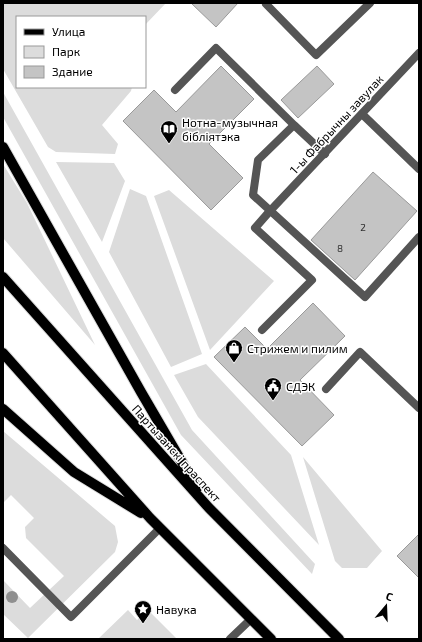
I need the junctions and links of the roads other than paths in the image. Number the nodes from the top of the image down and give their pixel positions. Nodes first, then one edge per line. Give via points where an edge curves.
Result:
1 (370, 3) edge
2 (266, 4) edge
3 (419, 53) edge
4 (175, 90) dead end
5 (362, 114) junction
6 (294, 125) junction
7 (3, 147) edge
8 (325, 154) junction
9 (419, 169) edge
10 (269, 212) junction
11 (419, 237) edge
12 (3, 277) edge
13 (262, 330) dead end
14 (3, 353) edge
15 (326, 389) dead end
16 (419, 408) edge
17 (3, 409) edge
18 (209, 508) junction
19 (150, 518) junction
20 (160, 528) junction
21 (3, 548) edge
22 (251, 619) junction
23 (230, 639) edge
24 (271, 639) edge
25 (339, 639) edge

1 - 2 street via 316,55
3 - 5 street, 1-ы Фабрычны завулак
4 - 6 street via 216,48
5 - 8 street, 1-ы Фабрычны завулак
5 - 9 street
6 - 8 street
6 - 10 street via 258,160 253,195
7 - 18 main road
8 - 10 street, 1-ы Фабрычны завулак
10 - 11 street via 365,298
10 - 13 street, 1-ы Фабрычны завулак via 255,228 312,280
12 - 18 main road, Партызанскі праспект
14 - 19 main road
15 - 16 street via 360,352
17 - 19 main road via 74,472
18 - 25 main road, Партызанскі праспект
19 - 20 main road
20 - 21 street via 71,617
20 - 22 main road
22 - 23 street
22 - 24 main road

